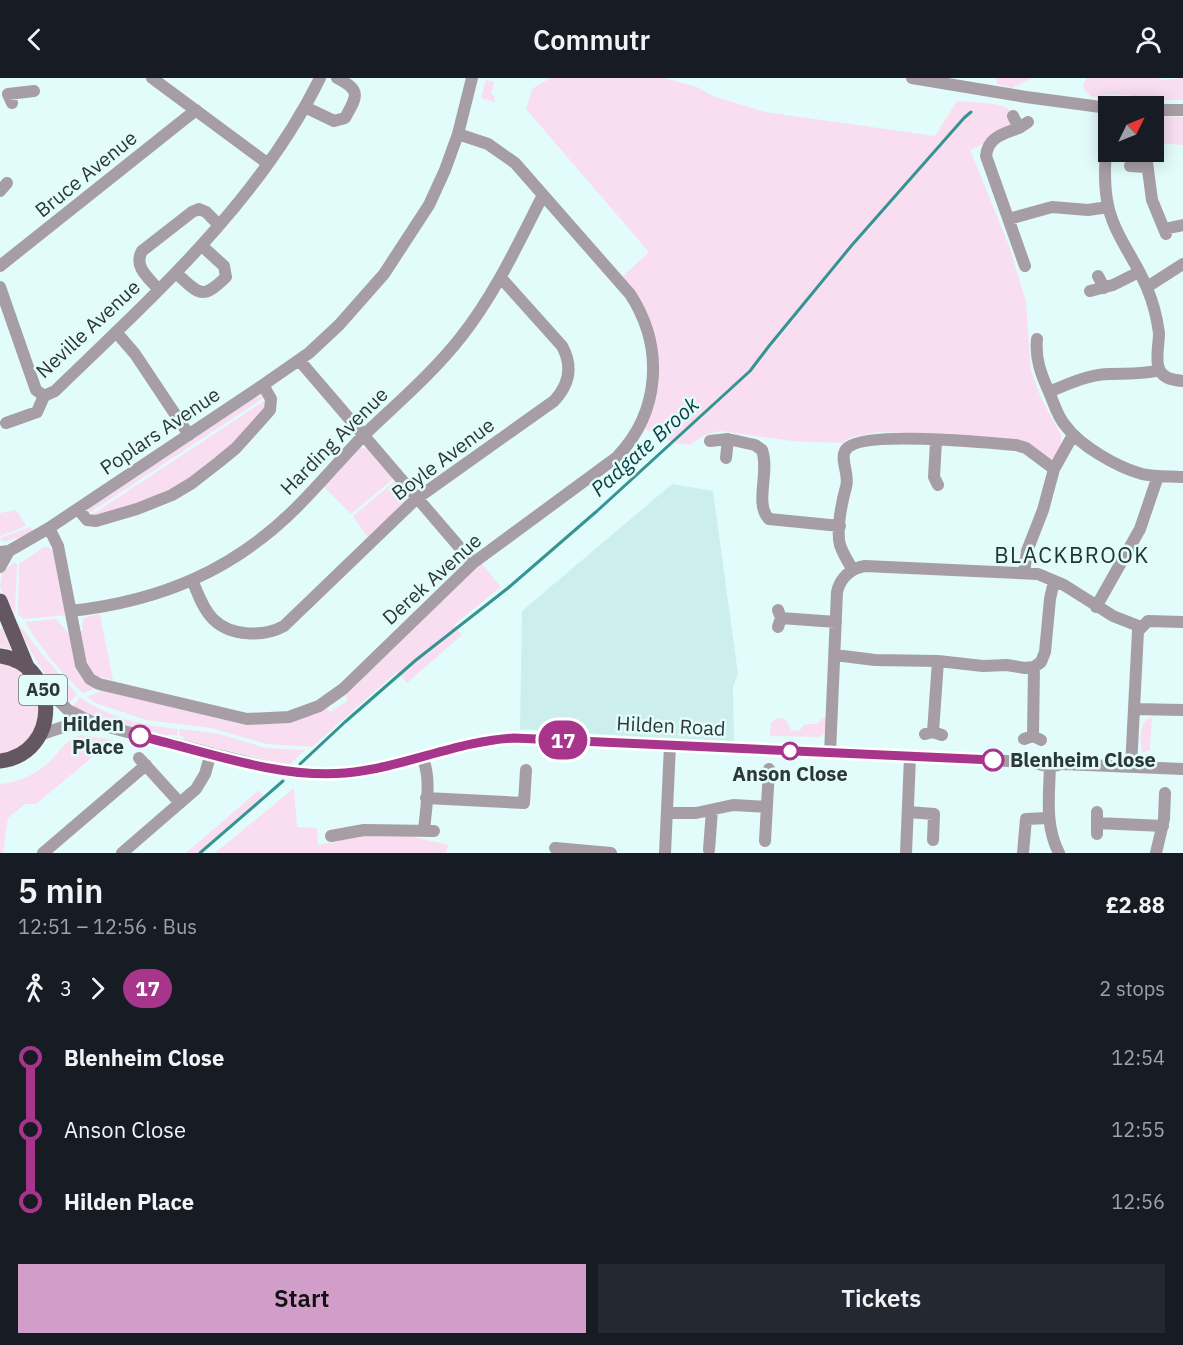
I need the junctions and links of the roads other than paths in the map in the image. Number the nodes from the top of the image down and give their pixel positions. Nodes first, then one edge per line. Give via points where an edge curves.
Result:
1 (152, 78) edge
2 (320, 78) edge
3 (337, 78) edge
4 (472, 78) edge
5 (912, 78) edge
6 (34, 91) dead end
7 (7, 99) edge
8 (305, 107) junction
9 (1098, 107) edge
10 (196, 110) junction
11 (1164, 110) edge
12 (1183, 110) edge
13 (1020, 122) dead end
14 (458, 134) junction
15 (1106, 162) edge
16 (267, 164) junction
17 (1130, 166) dead end
18 (543, 195) junction
19 (1108, 207) junction
20 (1009, 219) junction
21 (219, 225) junction
22 (1183, 225) edge
23 (202, 246) junction
24 (1183, 264) edge
25 (0, 266) edge
26 (1026, 266) dead end
27 (1139, 272) junction
28 (176, 273) junction
29 (501, 278) junction
30 (0, 287) edge
31 (1147, 287) junction
32 (159, 290) junction
33 (1090, 291) dead end
34 (116, 332) junction
35 (1037, 339) dead end
36 (299, 360) junction
37 (1160, 370) junction
38 (1183, 381) edge
39 (263, 386) junction
40 (1049, 392) junction
41 (44, 396) junction
42 (6, 423) dead end
43 (189, 435) junction
44 (1073, 435) junction
45 (363, 436) junction
46 (728, 440) junction
47 (710, 441) dead end
48 (936, 441) junction
49 (726, 458) dead end
50 (1054, 469) junction
51 (1158, 476) junction
52 (1183, 477) edge
53 (939, 487) dead end
54 (416, 499) junction
55 (78, 508) junction
56 (840, 526) junction
57 (49, 528) junction
58 (3, 551) edge
59 (473, 563) junction
60 (0, 567) edge
61 (853, 570) junction
62 (1024, 573) junction
63 (1054, 581) junction
64 (193, 582) junction
65 (0, 601) edge
66 (1096, 607) junction
67 (71, 611) junction
68 (779, 618) dead end
69 (836, 622) junction
70 (1183, 622) edge
71 (1141, 627) junction
72 (835, 655) junction
73 (0, 656) edge
74 (938, 661) junction
75 (1034, 667) junction
76 (28, 669) junction
77 (40, 683) junction
78 (1134, 709) junction
79 (1183, 710) edge
80 (94, 723) junction
81 (933, 733) dead end
82 (39, 735) junction
83 (1033, 738) dead end
84 (670, 745) junction
85 (211, 753) junction
86 (830, 753) junction
87 (422, 757) junction
88 (910, 757) junction
89 (0, 761) edge
90 (1131, 766) junction
91 (1050, 767) junction
92 (769, 769) dead end
93 (1183, 769) edge
94 (526, 770) dead end
95 (1165, 793) dead end
96 (426, 798) junction
97 (180, 803) junction
98 (767, 807) junction
99 (712, 810) junction
100 (908, 812) junction
101 (667, 813) junction
102 (1048, 818) junction
103 (1097, 823) dead end
104 (1163, 826) junction
105 (331, 836) dead end
106 (933, 840) dead end
107 (765, 841) dead end
108 (555, 848) dead end
109 (709, 850) dead end
110 (40, 851) edge
111 (573, 851) edge
112 (122, 853) edge
113 (611, 853) edge
114 (665, 853) edge
115 (906, 853) edge
116 (1023, 853) edge
117 (1059, 853) edge
118 (1156, 853) edge

1 - 10 street
2 - 8 street, Neville Avenue
3 - 8 street via 355,90 356,97 345,118 334,121
4 - 14 street, Poplars Avenue
5 - 9 street
6 - 7 street
8 - 16 street, Neville Avenue
10 - 16 street
10 - 25 street, Bruce Avenue
11 - 12 street
13 - 20 street via 994,138 986,156
14 - 18 street, Derek Avenue via 488,144 507,156
14 - 36 street, Poplars Avenue via 429,205 390,266 339,325
15 - 19 street
16 - 21 street, Neville Avenue
17 - 22 street via 1146,161 1152,200 1165,232
18 - 29 street, Harding Avenue
18 - 59 street, Derek Avenue via 637,304 650,339 652,386 639,428 617,457
19 - 20 street via 1052,207
19 - 27 street via 1116,232
20 - 26 street
21 - 23 street, Neville Avenue
21 - 32 street, Neville Avenue via 199,209 142,251 138,264
23 - 28 street, Neville Avenue
23 - 28 street via 224,266 226,277 205,293 198,292
24 - 31 street
27 - 31 street
27 - 33 street via 1101,282
28 - 32 street, Neville Avenue
29 - 45 street, Harding Avenue via 462,337 419,385
29 - 54 street, Boyle Avenue via 562,346 569,363 568,380 554,400
30 - 41 street, Neville Avenue via 36,390
31 - 37 street via 1159,333
32 - 34 street, Neville Avenue
34 - 41 street, Neville Avenue via 55,391
34 - 43 street
35 - 40 street via 1036,357
36 - 39 street, Poplars Avenue
36 - 45 street
37 - 38 street via 1171,380
37 - 40 street via 1148,374 1105,374
39 - 43 street, Poplars Avenue
39 - 55 street via 271,399 270,410 236,448 192,483 149,505 96,521 87,520
40 - 44 street
41 - 42 street, Neville Avenue via 37,412
43 - 55 street, Poplars Avenue
44 - 50 street
44 - 51 street via 1129,470
45 - 54 street
45 - 64 street, Harding Avenue via 279,524 231,560
46 - 47 street
46 - 49 street
46 - 56 street via 762,450 766,469 762,508 770,519
48 - 50 street via 1021,446
48 - 53 street via 934,477
48 - 56 street via 881,438 848,447 844,455 847,482
50 - 62 street via 1027,551
51 - 52 street
51 - 66 street via 1140,529
54 - 59 street
54 - 64 street, Boyle Avenue via 284,626 273,632 261,635 220,625 207,612
55 - 57 street, Poplars Avenue
56 - 61 street via 841,546
57 - 58 street, Poplars Avenue
57 - 67 street, Derek Avenue via 58,546
58 - 60 street, Poplars Avenue
59 - 67 street, Derek Avenue via 344,689 319,706 275,719 232,717 95,682 81,665
61 - 62 street via 865,566
61 - 69 street via 839,585
62 - 63 street
63 - 66 street
63 - 75 street via 1044,652 1041,662
64 - 67 street, Harding Avenue via 128,602
65 - 76 main road, A50
66 - 71 street
68 - 69 street
69 - 72 street
70 - 71 street via 1148,621
71 - 78 street via 1137,636
72 - 74 street
72 - 86 street
73 - 76 main road, A50
74 - 75 street
74 - 81 street
75 - 83 street
76 - 77 main road, A50
77 - 80 street, Hilden Road via 68,710
77 - 82 main road, A50 via 46,704
78 - 79 street
78 - 90 street
80 - 82 street, Hilden Road via 72,724
80 - 85 street, Hilden Road
82 - 89 main road via 25,752
84 - 86 street, Hilden Road
84 - 87 street, Hilden Road via 507,738
84 - 101 street
85 - 87 street, Hilden Road via 310,774 375,769
85 - 97 street via 201,782
86 - 88 street, Hilden Road
87 - 96 street via 427,772
88 - 91 street, Hilden Road via 1031,762
88 - 100 street
90 - 91 street, Hilden Road
90 - 93 street, Hilden Road
91 - 102 street
92 - 98 street
94 - 96 street via 524,803
95 - 104 street
96 - 105 street via 429,831 364,830
97 - 110 street via 143,761
97 - 112 street
98 - 99 street via 733,805
98 - 107 street
99 - 101 street
99 - 109 street
100 - 106 street via 934,813
100 - 115 street
101 - 114 street
102 - 116 street via 1026,819
102 - 117 street
103 - 104 street
104 - 118 street
108 - 111 street
111 - 113 street

